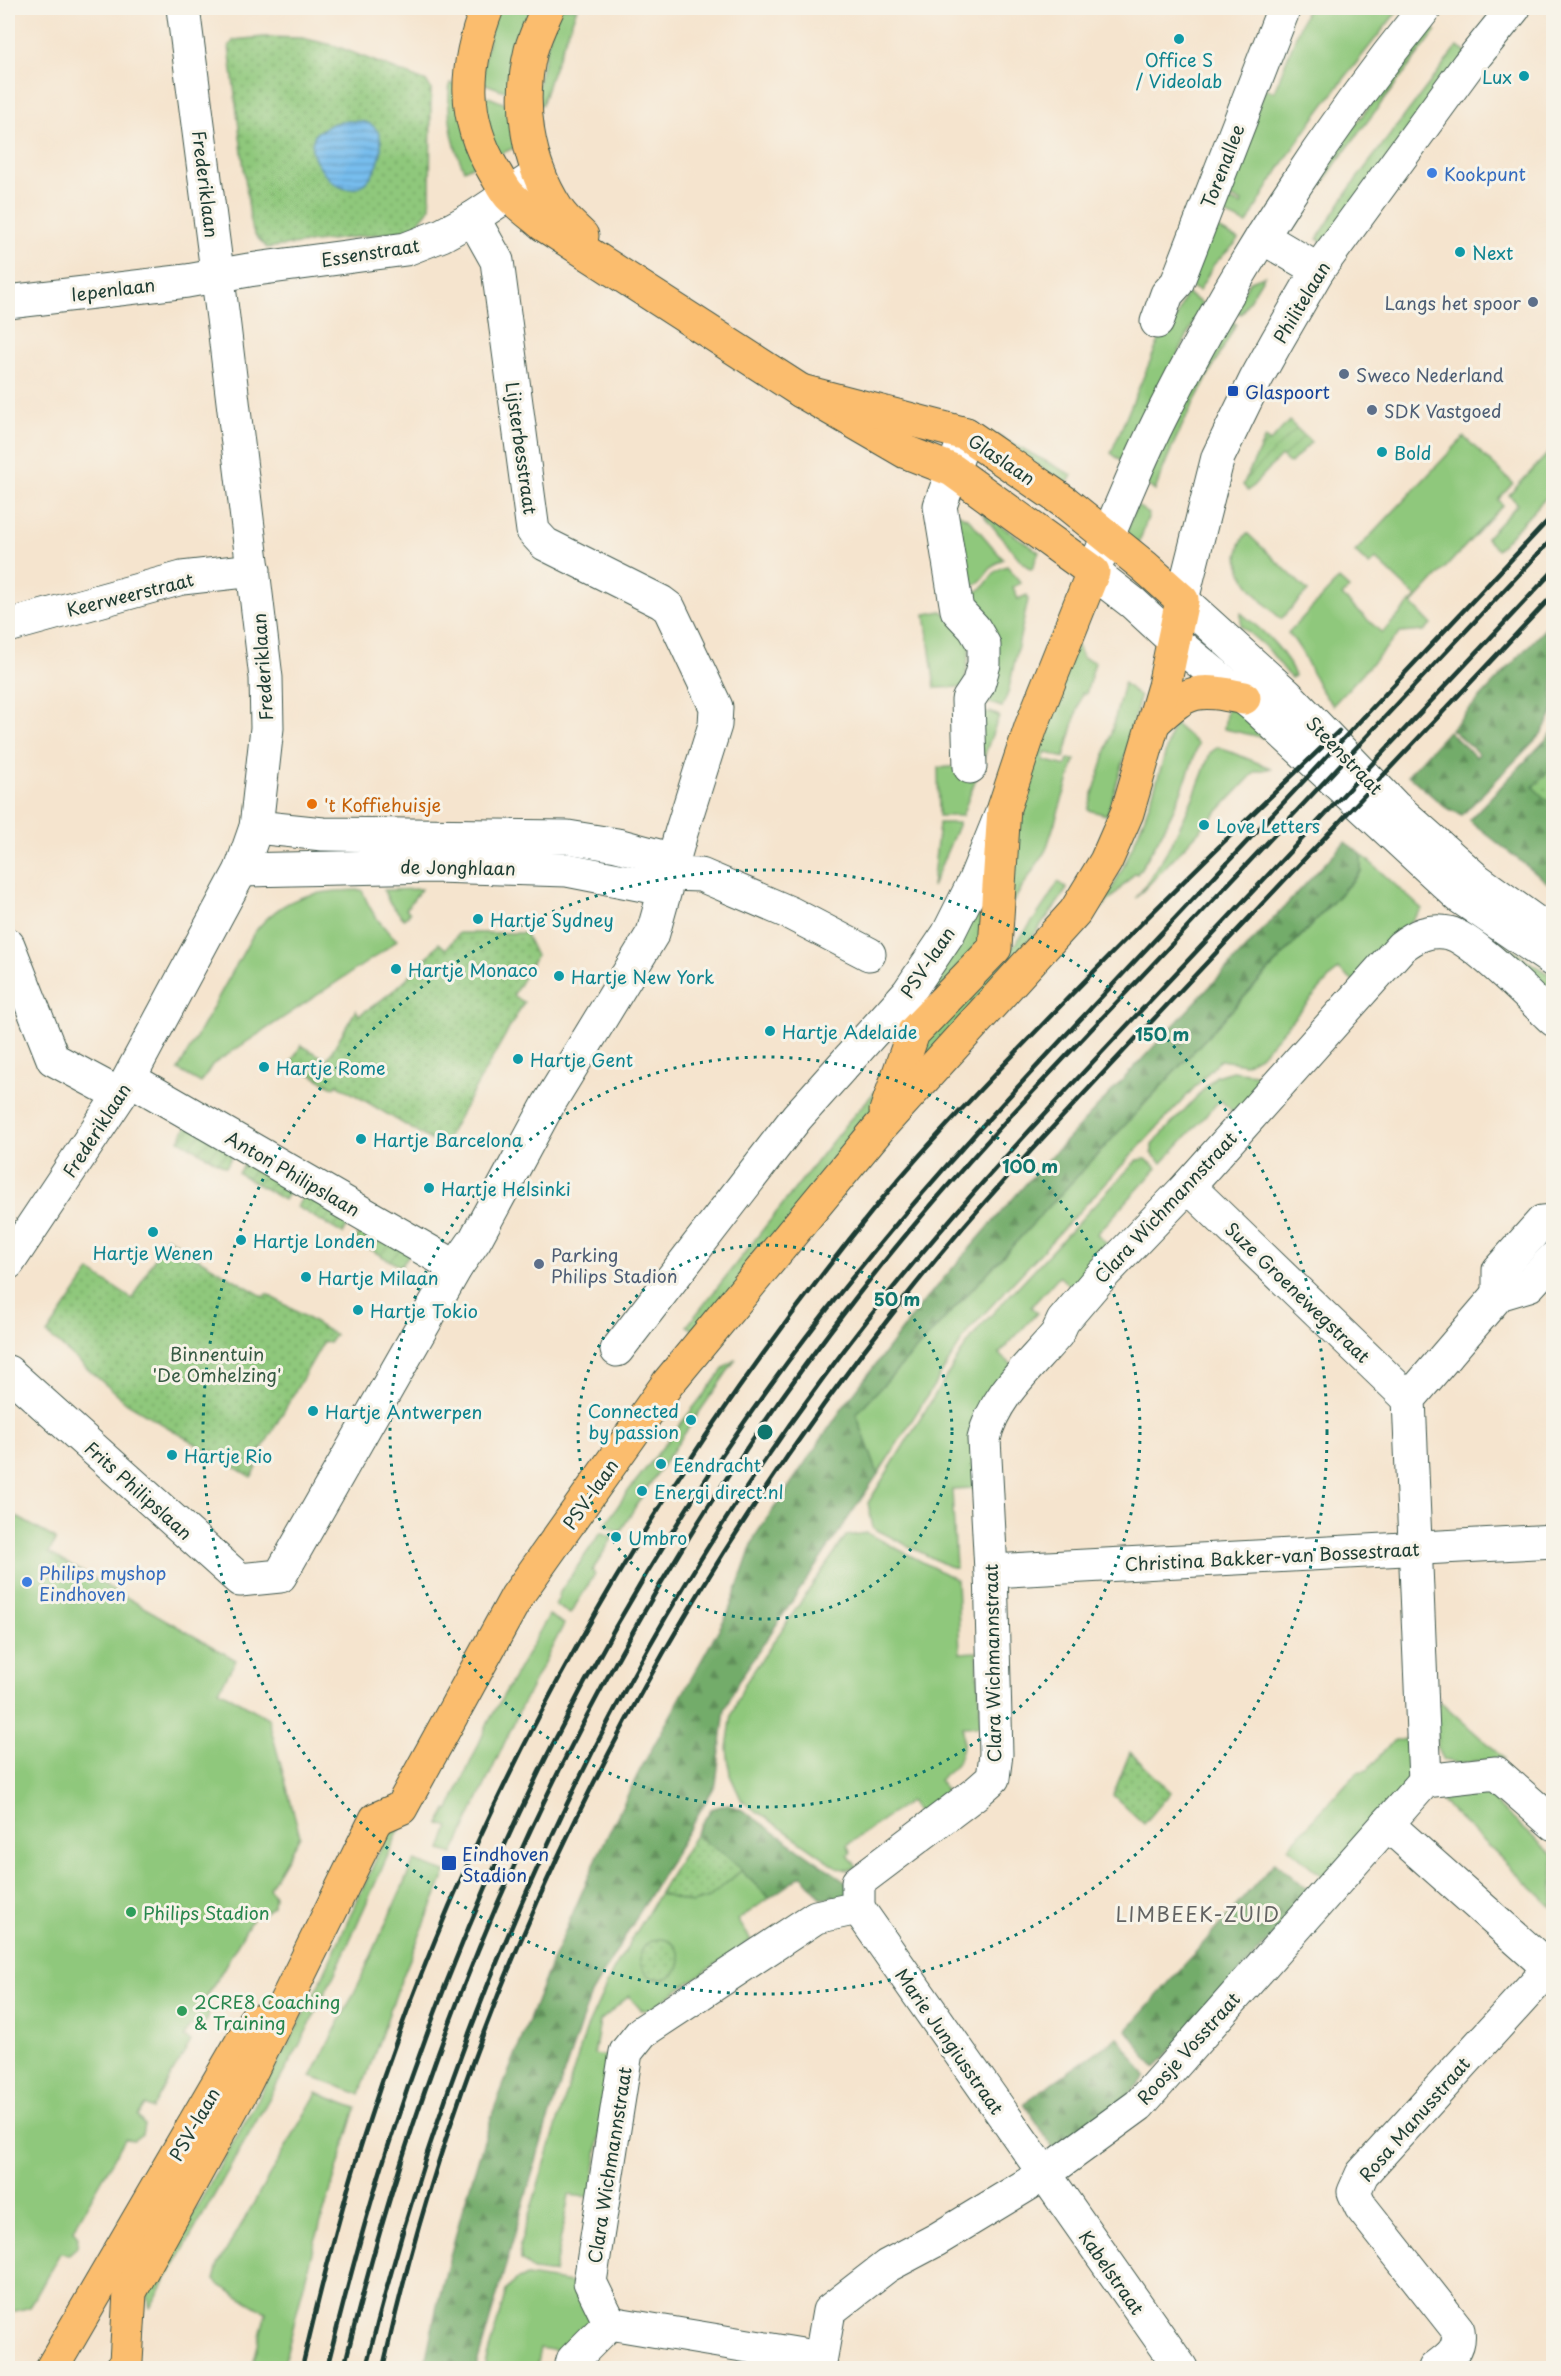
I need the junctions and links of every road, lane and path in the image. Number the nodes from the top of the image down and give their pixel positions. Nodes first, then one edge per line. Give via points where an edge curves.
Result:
1 (183, 8) edge
2 (487, 8) edge
3 (548, 8) edge
4 (1284, 8) edge
5 (1425, 8) edge
6 (1514, 8) edge
7 (539, 174) junction
8 (508, 193) junction
9 (473, 218) junction
10 (1262, 237) junction
11 (610, 266) junction
12 (1318, 270) junction
13 (218, 275) junction
14 (8, 302) edge
15 (1157, 322) dead end
16 (801, 391) junction
17 (966, 434) junction
18 (952, 470) junction
19 (1108, 537) junction
20 (1144, 566) junction
21 (254, 570) junction
22 (1093, 572) junction
23 (1134, 603) junction
24 (1175, 603) junction
25 (8, 626) edge
26 (1174, 640) junction
27 (1244, 698) junction
28 (1154, 722) junction
29 (970, 767) dead end
30 (1004, 808) junction
31 (256, 827) junction
32 (435, 851) junction
33 (241, 870) junction
34 (669, 874) junction
35 (1554, 934) edge
36 (8, 945) edge
37 (869, 954) dead end
38 (1554, 961) edge
39 (1554, 1020) edge
40 (125, 1087) junction
41 (879, 1128) junction
42 (1188, 1186) junction
43 (1554, 1221) edge
44 (1554, 1258) edge
45 (8, 1263) edge
46 (456, 1267) junction
47 (1499, 1294) junction
48 (617, 1350) dead end
49 (8, 1372) edge
50 (1409, 1399) junction
51 (1554, 1541) edge
52 (1415, 1548) junction
53 (991, 1571) junction
54 (280, 1576) joint
55 (1425, 1781) junction
56 (1387, 1824) junction
57 (1554, 1824) edge
58 (344, 1884) junction
59 (858, 1908) junction
60 (1551, 1965) edge
61 (1043, 2175) junction
62 (610, 2323) junction
63 (820, 2363) edge
64 (52, 2368) edge
65 (122, 2368) edge
66 (571, 2368) edge
67 (1181, 2368) edge
68 (1435, 2368) edge

1 - 13 street, Frederiklaan
2 - 8 main road via 475,40 471,108 482,149
3 - 7 main road via 531,49 525,104 526,127
4 - 15 street, Torenallee via 1177,284 1167,294
5 - 10 street
6 - 12 street, Philitelaan
7 - 8 street, Essenstraat
7 - 11 main road via 557,210
8 - 9 street, Essenstraat
8 - 11 main road via 544,225
9 - 13 street, Essenstraat via 431,241 406,249
9 - 34 street, Lijsterbesstraat via 497,261 533,531 545,544 669,608 716,707 715,725
10 - 12 street
10 - 19 street via 1164,411
11 - 16 main road, Glaslaan
12 - 24 street, Philitelaan via 1256,379 1218,457
13 - 14 street, Iepenlaan
13 - 21 street, Frederiklaan
16 - 17 main road, Glaslaan
16 - 18 main road, Glaslaan via 906,452
17 - 18 street
17 - 19 main road, Glaslaan via 1066,502
18 - 22 main road, Glaslaan
18 - 29 street via 940,506 957,610 984,645 978,685 968,700
19 - 20 main road, Glaslaan
19 - 22 street
20 - 22 street
20 - 24 main road, Steenstraat
21 - 25 street, Keerweerstraat via 182,578
21 - 31 street, Frederiklaan via 267,704
22 - 23 street, Glaslaan
22 - 30 main road, PSV-laan via 1031,727
23 - 24 street, Glaslaan via 1152,609
23 - 26 street, Glaslaan
24 - 26 main road, Philitelaan
24 - 35 street, Steenstraat via 1287,695 1409,820 1477,880
26 - 27 street, Steenstraat
26 - 28 main road, PSV-laan
27 - 28 main road via 1212,691 1196,693 1178,701
27 - 38 street, Steenstraat via 1460,897
28 - 41 main road, PSV-laan via 1127,813 1106,861 1075,912
30 - 41 main road, PSV-laan via 995,948 913,1033
30 - 48 street, PSV-laan via 948,934 908,993 797,1117
31 - 32 street, de Jonghlaan
31 - 33 street, Frederiklaan
32 - 33 street, de Jonghlaan
32 - 34 street, de Jonghlaan via 568,837 662,857
33 - 40 street, Frederiklaan
34 - 37 street via 701,874 790,913
34 - 46 street, Lijsterbesstraat via 653,933 548,1106 476,1240
36 - 40 street, Anton Philipslaan via 53,1059
39 - 42 street, Clara Wichmannstraat via 1470,943 1450,933 1433,931 1415,936
40 - 45 street, Frederiklaan
40 - 46 street, Anton Philipslaan
41 - 58 main road, PSV-laan via 668,1383 524,1586 401,1808 376,1819
42 - 50 street, Suze Groenewegstraat
42 - 53 street, Clara Wichmannstraat via 1090,1289 992,1413 984,1439
43 - 47 street via 1542,1222 1499,1270
44 - 47 street via 1529,1285
46 - 54 street, Lijsterbesstraat
47 - 50 street
49 - 54 street, Frits Philipslaan via 240,1580
50 - 52 street
51 - 52 street, Christina Bakker-van Bossestraat
52 - 53 street, Christina Bakker-van Bossestraat
52 - 55 street
53 - 59 street, Clara Wichmannstraat via 996,1754 993,1778 858,1882
55 - 56 street, Roosje Vosstraat
55 - 57 street via 1496,1773
56 - 60 street
56 - 61 street, Roosje Vosstraat via 1139,2105
58 - 64 main road, PSV-laan via 299,1943
58 - 65 main road, PSV-laan via 242,2090 130,2292 126,2362
59 - 61 street, Marie Jungiusstraat
59 - 62 street, Clara Wichmannstraat via 816,1917 642,2032 626,2052 590,2282
60 - 68 street, Rosa Manusstraat via 1362,2174 1354,2192 1361,2207 1458,2330 1460,2342 1454,2354
61 - 63 street, Roosje Vosstraat via 887,2266 829,2311
61 - 67 street, Kabelstraat
62 - 63 street
62 - 66 street via 573,2360

